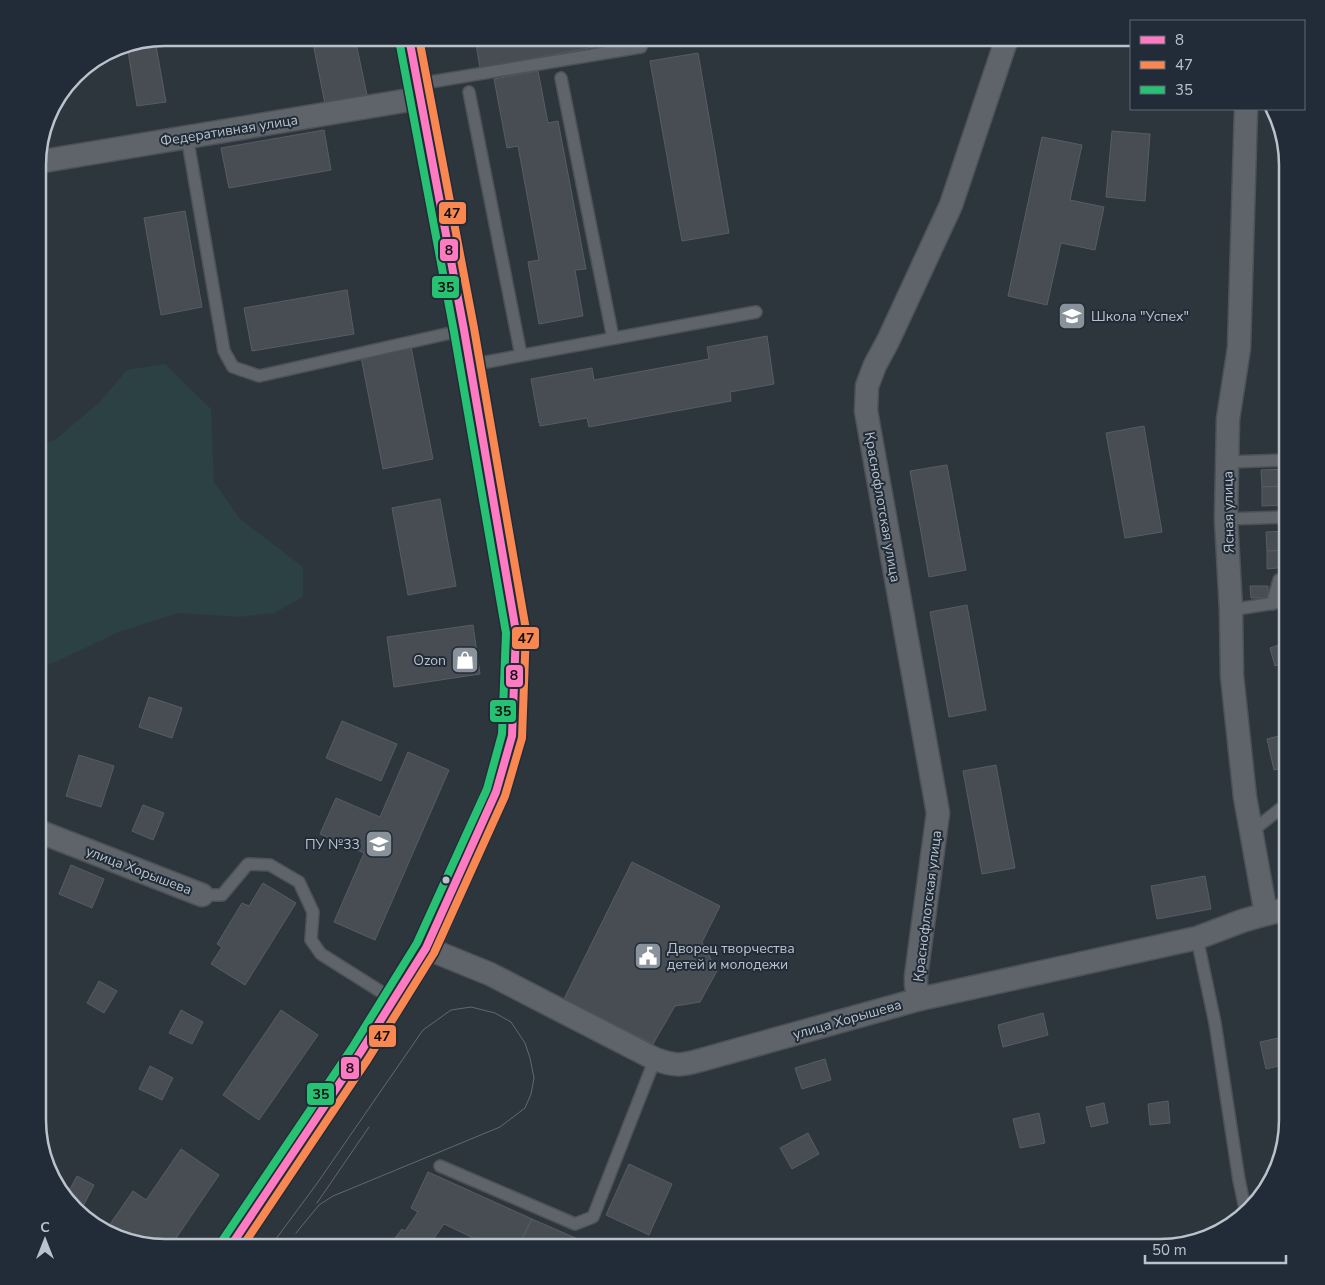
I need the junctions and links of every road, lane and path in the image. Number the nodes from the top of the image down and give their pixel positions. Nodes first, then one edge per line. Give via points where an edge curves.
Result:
1 (411, 47) edge
2 (642, 47) dead end
3 (1004, 47) edge
4 (561, 78) dead end
5 (419, 91) junction
6 (469, 92) dead end
7 (1246, 110) edge
8 (187, 136) junction
9 (47, 160) edge
10 (756, 312) dead end
11 (464, 330) junction
12 (613, 338) junction
13 (521, 355) junction
14 (470, 365) junction
15 (1279, 460) edge
16 (1227, 462) junction
17 (1279, 517) edge
18 (1226, 519) junction
19 (1279, 580) edge
20 (1279, 603) edge
21 (1272, 604) junction
22 (1231, 610) junction
23 (1279, 810) edge
24 (1251, 832) junction
25 (46, 834) edge
26 (202, 895) joint
27 (1277, 912) edge
28 (1197, 938) junction
29 (426, 948) junction
30 (920, 999) junction
31 (394, 1000) junction
32 (655, 1059) junction
33 (440, 1166) dead end
34 (1244, 1203) edge
35 (236, 1239) edge

1 - 5 main road
2 - 5 lane
3 - 30 street, Краснофлотская улица via 951,205 867,386 866,411 938,813 916,976
4 - 12 lane
5 - 8 street, Федеративная улица
5 - 11 main road
6 - 13 lane
7 - 16 street, Ясная улица via 1238,348 1228,419
8 - 9 street, Федеративная улица
8 - 11 lane via 224,351 233,367 259,376
10 - 12 lane
11 - 14 main road
12 - 13 lane
13 - 14 lane
14 - 29 main road via 516,632 512,736 496,792
15 - 16 lane
16 - 18 street, Ясная улица
17 - 18 lane
18 - 22 street, Ясная улица
19 - 21 lane
20 - 21 lane
21 - 22 lane
22 - 24 street, Ясная улица via 1232,676
23 - 24 lane
24 - 27 street, Ясная улица
25 - 26 street, улица Хорышева
26 - 31 lane, улица Хорышева via 222,894 248,864 270,865 299,882 313,912 311,940 321,954
27 - 28 street, улица Хорышева
28 - 30 street, улица Хорышева
28 - 34 lane via 1215,1023
29 - 31 main road
29 - 32 street, улица Хорышева via 490,974
30 - 32 street, улица Хорышева via 685,1064 672,1065
31 - 35 main road
32 - 33 lane via 594,1217 575,1224

